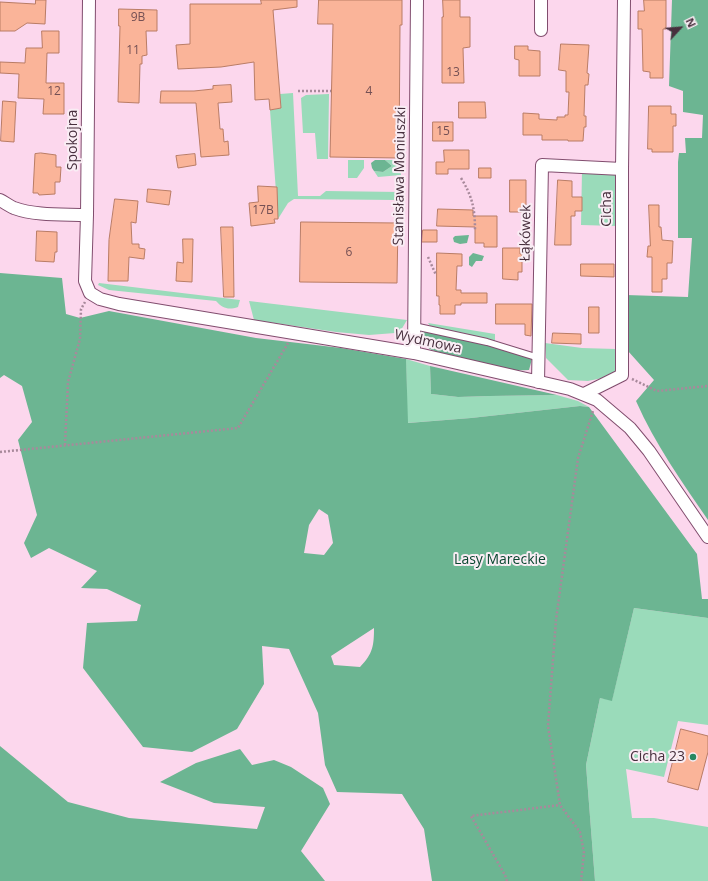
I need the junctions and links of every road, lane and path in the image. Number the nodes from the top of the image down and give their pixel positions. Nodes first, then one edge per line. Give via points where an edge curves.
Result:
1 (89, 0) edge
2 (417, 0) edge
3 (541, 0) edge
4 (624, 0) edge
5 (541, 30) dead end
6 (298, 91) dead end
7 (331, 91) dead end
8 (622, 169) junction
9 (461, 178) dead end
10 (0, 200) edge
11 (87, 215) junction
12 (475, 230) dead end
13 (427, 251) dead end
14 (436, 275) dead end
15 (90, 293) junction
16 (414, 326) junction
17 (294, 333) junction
18 (414, 353) junction
19 (540, 358) junction
20 (622, 375) junction
21 (538, 382) junction
22 (708, 386) edge
23 (584, 394) junction
24 (597, 400) junction
25 (65, 445) junction
26 (0, 452) edge
27 (708, 537) edge
28 (560, 806) junction
29 (507, 881) edge
30 (580, 881) edge

1 - 11 street, Spokojna
2 - 16 street, Stanisława Moniuszki
3 - 5 street
4 - 8 street, Cicha
6 - 7 path
8 - 19 street, Łąkówek via 542,165
8 - 20 street, Cicha
9 - 12 path via 475,211
10 - 11 street via 20,210
11 - 15 street, Spokojna via 85,281
13 - 14 path
15 - 17 street, Wydmowa via 100,300 119,304
15 - 25 path via 81,309 80,339 68,382
16 - 18 street, Stanisława Moniuszki
16 - 19 lane via 487,342
17 - 18 street, Wydmowa
17 - 25 path via 238,428
18 - 21 street, Wydmowa
19 - 21 street, Łąkówek
20 - 22 path via 657,391
20 - 23 street
21 - 23 street, Wydmowa
23 - 24 street, Wydmowa
24 - 27 street, Wydmowa via 630,428 649,451
24 - 28 path via 578,458 556,620 548,726
25 - 26 path
28 - 29 path via 471,816
28 - 30 path via 580,832 584,853

